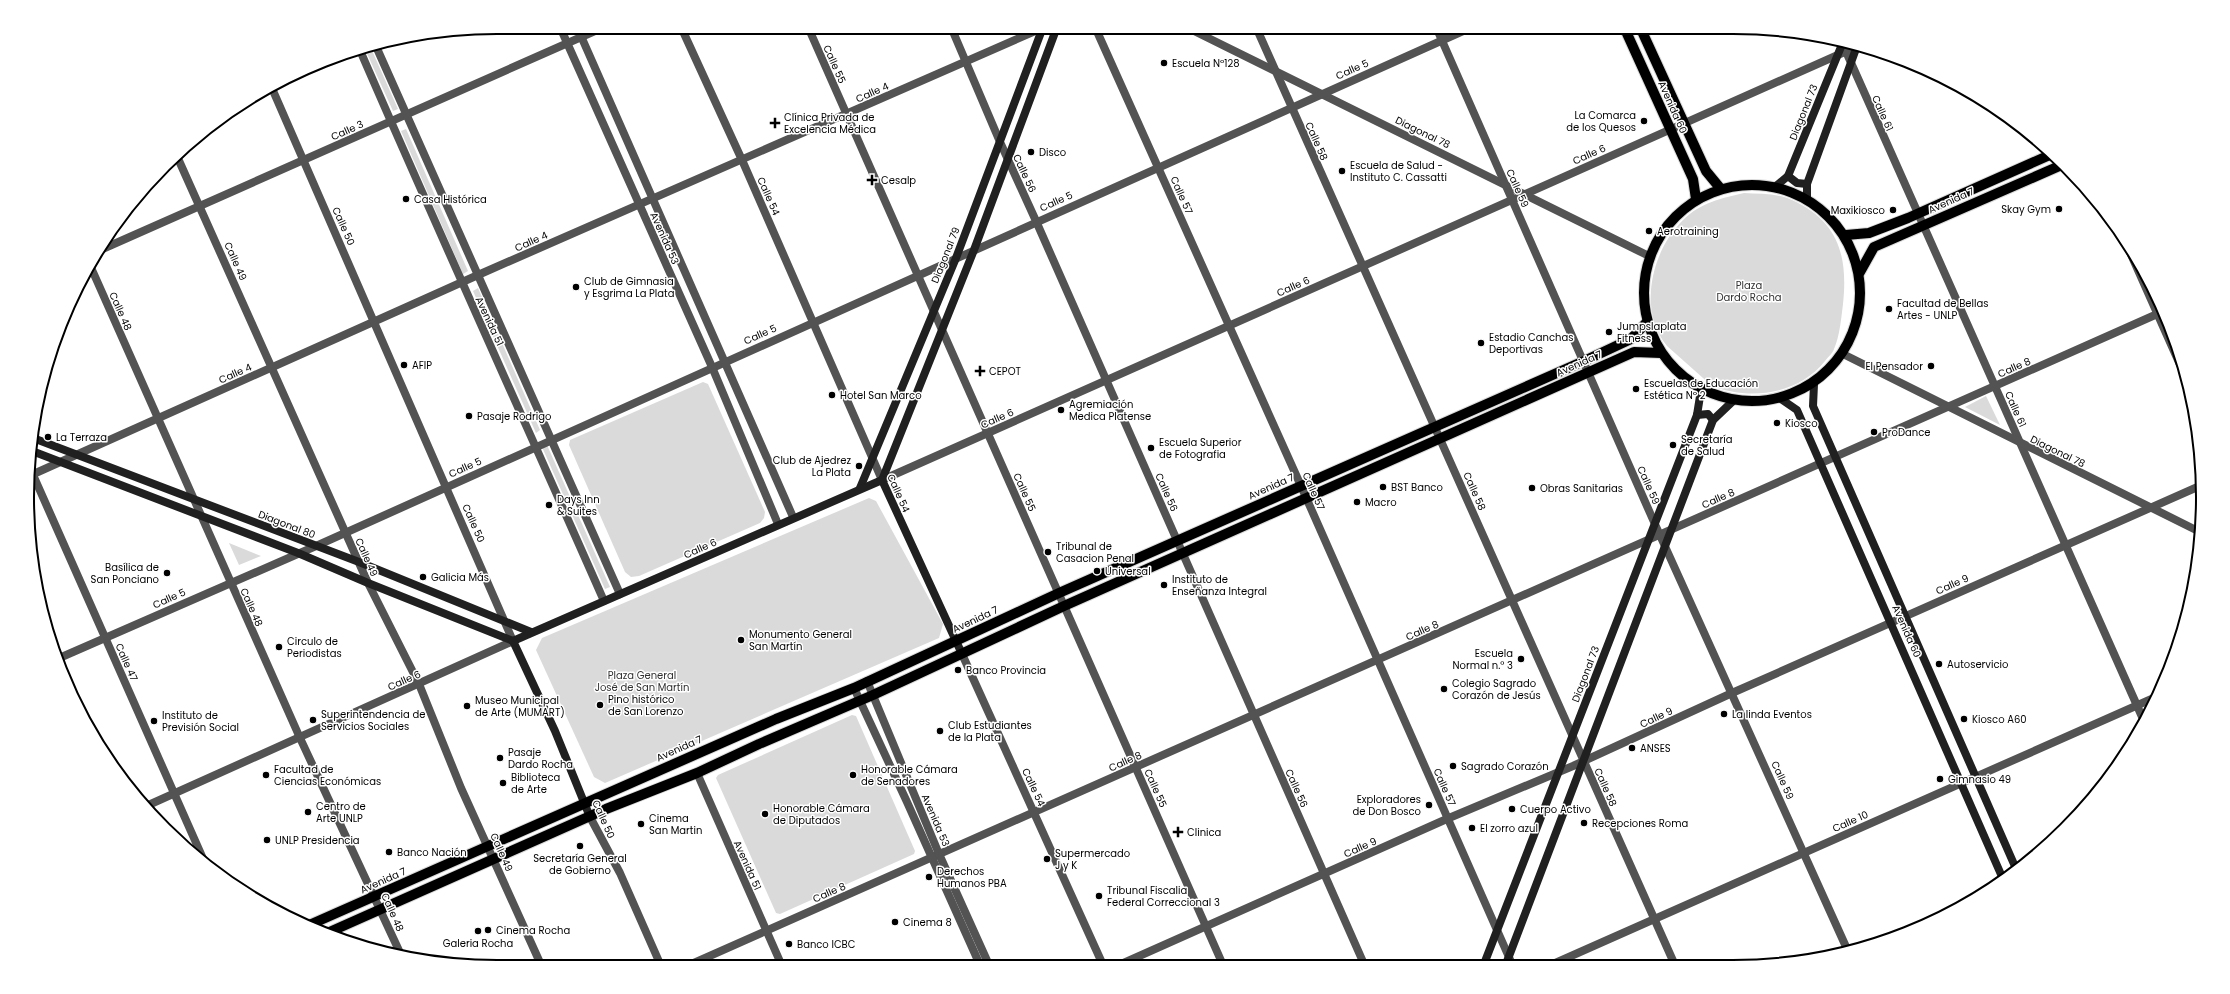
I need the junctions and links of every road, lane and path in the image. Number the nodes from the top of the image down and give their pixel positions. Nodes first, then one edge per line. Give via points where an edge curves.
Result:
1 (563, 34) edge
2 (581, 34) edge
3 (589, 34) edge
4 (684, 34) edge
5 (811, 34) edge
6 (954, 34) edge
7 (1029, 34) edge
8 (1041, 34) edge
9 (1054, 34) edge
10 (1098, 34) edge
11 (1200, 34) edge
12 (1259, 34) edge
13 (1439, 34) edge
14 (1456, 34) edge
15 (1627, 34) edge
16 (1643, 34) edge
17 (582, 37) junction
18 (1442, 40) junction
19 (567, 44) junction
20 (1840, 47) edge
21 (1845, 48) edge
22 (378, 50) edge
23 (1851, 50) edge
24 (1855, 51) edge
25 (1847, 52) junction
26 (362, 55) edge
27 (1837, 56) junction
28 (966, 62) junction
29 (1850, 64) junction
30 (1276, 72) junction
31 (273, 92) edge
32 (1322, 94) junction
33 (1292, 107) junction
34 (846, 114) junction
35 (406, 115) junction
36 (391, 121) junction
37 (1683, 123) junction
38 (1670, 129) junction
39 (1000, 142) junction
40 (2046, 157) edge
41 (303, 160) junction
42 (742, 160) junction
43 (1008, 160) junction
44 (179, 161) edge
45 (1158, 166) junction
46 (2057, 167) edge
47 (1706, 171) junction
48 (1788, 176) junction
49 (1693, 179) junction
50 (1505, 183) junction
51 (1807, 184) junction
52 (1776, 186) junction
53 (1720, 188) junction
54 (1525, 193) junction
55 (654, 198) junction
56 (1807, 198) junction
57 (1512, 199) junction
58 (1696, 199) junction
59 (639, 205) junction
60 (200, 206) junction
61 (1918, 214) junction
62 (1036, 221) junction
63 (1923, 226) junction
64 (1846, 235) junction
65 (108, 247) edge
66 (974, 250) junction
67 (1650, 256) junction
68 (956, 258) junction
69 (1362, 266) junction
70 (93, 270) edge
71 (1860, 272) junction
72 (918, 274) junction
73 (478, 275) junction
74 (461, 283) junction
75 (933, 310) junction
76 (2158, 314) edge
77 (814, 321) junction
78 (375, 322) junction
79 (1647, 322) junction
80 (1229, 325) junction
81 (942, 328) junction
82 (1661, 353) junction
83 (1843, 354) junction
84 (726, 361) junction
85 (1584, 361) junction
86 (272, 367) junction
87 (712, 367) junction
88 (1589, 372) junction
89 (1106, 380) junction
90 (1814, 384) junction
91 (1996, 386) junction
92 (1701, 390) junction
93 (1781, 398) junction
94 (1733, 401) junction
95 (1948, 407) junction
96 (1697, 415) junction
97 (157, 419) junction
98 (1713, 420) junction
99 (1435, 426) junction
100 (988, 432) junction
101 (1441, 438) junction
102 (38, 440) edge
103 (551, 440) junction
104 (2021, 444) junction
105 (536, 446) junction
106 (36, 453) edge
107 (75, 454) junction
108 (873, 456) junction
109 (1835, 458) junction
110 (60, 462) junction
111 (1820, 464) junction
112 (35, 471) edge
113 (882, 480) junction
114 (34, 483) edge
115 (447, 486) junction
116 (1301, 486) junction
117 (860, 488) junction
118 (2196, 488) edge
119 (1306, 498) junction
120 (195, 499) junction
121 (2150, 508) junction
122 (201, 514) junction
123 (794, 517) junction
124 (1654, 522) junction
125 (778, 524) junction
126 (2195, 529) edge
127 (1671, 530) junction
128 (346, 532) junction
129 (1661, 535) junction
130 (1177, 540) junction
131 (1647, 540) junction
132 (2065, 545) junction
133 (316, 546) junction
134 (1665, 546) junction
135 (298, 553) junction
136 (1183, 553) junction
137 (359, 562) junction
138 (230, 582) junction
139 (368, 583) junction
140 (1059, 593) junction
141 (620, 594) junction
142 (1513, 600) junction
143 (604, 601) junction
144 (1064, 606) junction
145 (1905, 616) junction
146 (505, 621) junction
147 (1890, 623) junction
148 (531, 632) junction
149 (105, 638) junction
150 (513, 641) junction
151 (957, 641) junction
152 (962, 654) junction
153 (63, 656) edge
154 (1378, 660) junction
155 (867, 681) junction
156 (419, 684) junction
157 (854, 688) junction
158 (1732, 693) junction
159 (873, 695) junction
160 (2149, 700) edge
161 (860, 701) junction
162 (2137, 705) junction
163 (1254, 715) junction
164 (2141, 715) edge
165 (1572, 736) junction
166 (300, 738) junction
167 (1583, 761) junction
168 (1136, 767) junction
169 (1558, 772) junction
170 (696, 773) junction
171 (1976, 777) junction
172 (1961, 783) junction
173 (174, 794) junction
174 (151, 804) edge
175 (586, 804) junction
176 (1035, 812) junction
177 (590, 817) junction
178 (1449, 818) junction
179 (488, 846) junction
180 (200, 851) edge
181 (1805, 852) junction
182 (935, 856) junction
183 (494, 859) junction
184 (2014, 865) edge
185 (1324, 874) junction
186 (2002, 874) edge
187 (375, 896) junction
188 (381, 909) junction
189 (1654, 919) junction
190 (315, 923) edge
191 (1206, 926) junction
192 (334, 930) edge
193 (767, 931) junction
194 (1497, 932) junction
195 (1846, 946) edge
196 (399, 949) edge
197 (539, 960) edge
198 (659, 960) edge
199 (701, 960) edge
200 (779, 960) edge
201 (978, 960) edge
202 (986, 960) edge
203 (1101, 960) edge
204 (1129, 960) edge
205 (1221, 960) edge
206 (1362, 960) edge
207 (1486, 960) edge
208 (1508, 960) edge
209 (1510, 960) edge
210 (1562, 960) edge
211 (1673, 960) edge

1 - 19 street, Avenida 53
2 - 17 street, Avenida 53
3 - 17 street, Calle 3
4 - 42 street, Calle 54
5 - 34 street, Calle 55
6 - 28 street, Calle 56
7 - 28 street, Calle 4
8 - 39 main road, Diagonal 79
9 - 43 main road
10 - 45 street, Calle 57
11 - 30 street, Diagonal 78
12 - 30 street, Calle 58
13 - 18 street, Calle 59
14 - 18 street, Calle 5
15 - 38 main road, Avenida 60
16 - 37 main road, Avenida 60
17 - 19 street, Calle 3
17 - 55 street, Avenida 53
18 - 32 street, Calle 5
18 - 50 street, Calle 59
19 - 35 street, Calle 3
19 - 59 street, Avenida 53
20 - 27 main road, Diagonal 73
21 - 25 street, Calle 61
22 - 35 street, Avenida 51
23 - 25 street, Calle 6
24 - 29 main road
25 - 27 street, Calle 6
25 - 29 street, Calle 61
26 - 36 street, Avenida 51
27 - 37 street, Calle 6
27 - 48 main road, Diagonal 73
28 - 34 street, Calle 4
28 - 39 street, Calle 56
29 - 51 main road
29 - 61 street, Calle 61
30 - 32 street, Diagonal 78
30 - 33 street, Calle 58
31 - 41 street, Calle 50
32 - 33 street, Calle 5
32 - 50 street, Diagonal 78
33 - 45 street, Calle 5
33 - 69 street, Calle 58
34 - 42 street, Calle 4
34 - 72 street, Calle 55
35 - 36 street, Calle 3
35 - 73 street, Avenida 51
36 - 41 street, Calle 3
36 - 74 street, Avenida 51
37 - 38 street, Calle 6
37 - 47 main road, Avenida 60
38 - 49 main road, Avenida 60
38 - 54 street, Calle 6
39 - 43 street, Calle 56
39 - 68 main road, Diagonal 79
40 - 61 main road, Avenida 7
41 - 60 street, Calle 3
41 - 78 street, Calle 50
42 - 55 street, Calle 4
42 - 77 street, Calle 54
43 - 62 street, Calle 56
43 - 66 main road
44 - 60 street, Calle 49
45 - 62 street, Calle 5
45 - 80 street, Calle 57
46 - 63 main road, Avenida 7
47 - 49 main road via 1700,178
47 - 53 main road, Avenida 60
48 - 51 main road via 1797,183
48 - 52 main road, Diagonal 73
49 - 58 main road, Avenida 60
50 - 54 street, Diagonal 78
50 - 57 street, Calle 59
51 - 56 main road
52 - 53 main road
52 - 56 main road
53 - 58 main road
54 - 57 street, Calle 6
54 - 67 street, Diagonal 78
55 - 59 street, Calle 4
55 - 84 street, Avenida 53
56 - 64 main road
57 - 69 street, Calle 6
57 - 85 street, Calle 59
58 - 67 main road via 1670,221
59 - 73 street, Calle 4
59 - 87 street, Avenida 53
60 - 65 street, Calle 3
60 - 86 street, Calle 49
61 - 63 street, Calle 61
61 - 64 main road, Avenida 7 via 1869,233
62 - 66 street, Calle 5
62 - 89 street, Calle 56
63 - 71 main road, Avenida 7 via 1874,247
63 - 91 street, Calle 61
64 - 71 main road
66 - 68 street, Calle 5
66 - 81 main road
67 - 79 main road via 1643,293
68 - 72 street, Calle 5
68 - 75 main road, Diagonal 79
69 - 80 street, Calle 6
69 - 99 street, Calle 58
70 - 97 street, Calle 48
71 - 83 main road via 1860,313 1855,331
72 - 75 street, Calle 55
72 - 77 street, Calle 5
73 - 74 street, Calle 4
73 - 103 street, Avenida 51
74 - 78 street, Calle 4
74 - 105 street, Avenida 51
75 - 81 street, Calle 55
75 - 108 main road, Diagonal 79
76 - 91 street, Calle 8
77 - 84 street, Calle 5
77 - 108 street, Calle 54
78 - 86 street, Calle 4
78 - 115 street, Calle 50
79 - 82 main road
79 - 85 main road, Avenida 7 via 1631,339
80 - 89 street, Calle 6
80 - 116 street, Calle 57
81 - 100 street, Calle 55
81 - 113 main road
82 - 88 main road, Avenida 7 via 1634,352
82 - 92 main road
83 - 90 main road
83 - 95 street, Diagonal 78
84 - 87 street, Calle 5
84 - 123 street, Avenida 53
85 - 88 street, Calle 59
85 - 99 main road, Avenida 7
86 - 97 street, Calle 4
86 - 128 street, Calle 49
87 - 103 street, Calle 5
87 - 125 street, Avenida 53
88 - 101 main road, Avenida 7
88 - 124 street, Calle 59
89 - 100 street, Calle 6
89 - 130 street, Calle 56
90 - 93 main road
90 - 109 main road, Avenida 60 via 1813,406
91 - 95 street, Calle 8
91 - 104 street, Calle 61
92 - 94 main road
92 - 96 main road, Diagonal 73
93 - 94 main road
93 - 111 main road, Avenida 60 via 1797,410
94 - 98 main road
95 - 104 street, Diagonal 78
95 - 109 street, Calle 8
96 - 98 main road via 1708,414
96 - 124 main road, Diagonal 73
97 - 107 street, Calle 4
97 - 120 street, Calle 48
98 - 127 main road
99 - 101 street, Calle 58
99 - 116 main road, Avenida 7
100 - 113 street, Calle 6
100 - 140 street, Calle 55
101 - 119 main road, Avenida 7
101 - 142 street, Calle 58
102 - 107 main road, Diagonal 80
103 - 105 street, Calle 5
103 - 141 street, Avenida 51
104 - 121 street, Diagonal 78
104 - 132 street, Calle 61
105 - 115 street, Calle 5
105 - 143 street, Avenida 51
106 - 110 main road
107 - 110 street, Calle 4
107 - 120 main road, Diagonal 80
108 - 113 street, Calle 54
108 - 117 main road, Diagonal 79
109 - 111 street, Calle 8
109 - 145 main road, Avenida 60
110 - 112 street, Calle 4
110 - 122 main road
111 - 127 street, Calle 8
111 - 147 main road, Avenida 60
113 - 117 main road, Calle 6
113 - 151 main road, Calle 54
114 - 149 street, Calle 47
115 - 128 street, Calle 5
115 - 146 street, Calle 50
116 - 119 street, Calle 57
116 - 130 main road, Avenida 7
117 - 123 main road, Calle 6
118 - 121 street, Calle 9
119 - 136 main road, Avenida 7
119 - 154 street, Calle 57
120 - 122 street, Calle 48
120 - 133 main road, Diagonal 80
121 - 126 street, Diagonal 78
121 - 132 street, Calle 9
122 - 135 main road
122 - 138 street, Calle 48
123 - 125 main road, Calle 6
124 - 129 street, Calle 59
124 - 131 main road, Diagonal 73
125 - 141 main road, Calle 6
127 - 129 street, Calle 8
127 - 134 main road
128 - 133 street, Calle 5
128 - 137 street, Calle 49
129 - 131 street, Calle 8
129 - 134 street, Calle 59
130 - 136 street, Calle 56
130 - 140 main road, Avenida 7
131 - 142 street, Calle 8
131 - 165 main road, Diagonal 73
132 - 145 street, Calle 9
132 - 162 street, Calle 61
133 - 135 street, Calle 5
133 - 137 main road, Diagonal 80
134 - 158 street, Calle 59
134 - 167 main road
135 - 138 street, Calle 5
135 - 139 main road
136 - 144 main road, Avenida 7
136 - 163 street, Calle 56
137 - 139 street, Calle 49
137 - 146 main road, Diagonal 80
138 - 149 street, Calle 5
138 - 166 street, Calle 48
139 - 150 main road
139 - 156 street, Calle 49
140 - 144 street, Calle 55
140 - 151 main road, Avenida 7
141 - 143 main road, Calle 6
142 - 154 street, Calle 8
142 - 165 street, Calle 58
143 - 148 main road, Calle 6
144 - 152 main road, Avenida 7
144 - 168 street, Calle 55
145 - 147 street, Calle 9
145 - 171 main road, Avenida 60
146 - 148 main road, Diagonal 80
146 - 150 street, Calle 50
147 - 158 street, Calle 9
147 - 172 main road, Avenida 60
148 - 150 main road, Calle 6
149 - 153 street, Calle 5
149 - 173 street, Calle 47
150 - 156 street, Calle 6
150 - 175 main road, Calle 50 via 556,731
151 - 152 main road, Calle 54
151 - 155 main road, Avenida 7
152 - 159 main road, Avenida 7
152 - 176 street, Calle 54
154 - 163 street, Calle 8
154 - 178 street, Calle 57
155 - 157 main road, Avenida 7
155 - 159 street, Avenida 53
156 - 166 street, Calle 6
156 - 179 street, Calle 49 via 461,788
157 - 161 street, Avenida 53
157 - 175 main road, Avenida 7 via 776,719
158 - 167 street, Calle 9
158 - 181 street, Calle 59
159 - 161 main road, Avenida 7
159 - 182 street, Avenida 53
160 - 162 street, Calle 10
161 - 170 main road, Avenida 7
161 - 182 street, Avenida 53
162 - 164 street, Calle 61
162 - 171 street, Calle 10
163 - 168 street, Calle 8
163 - 185 street, Calle 56
165 - 167 street, Calle 58
165 - 169 main road, Diagonal 73
166 - 173 street, Calle 6
166 - 187 street, Calle 48
167 - 169 street, Calle 9
167 - 189 street, Calle 58
167 - 209 main road
168 - 176 street, Calle 8
168 - 191 street, Calle 55
169 - 178 street, Calle 9
169 - 194 main road, Diagonal 73
170 - 177 main road, Avenida 7
170 - 193 street, Avenida 51
171 - 172 street, Calle 10
171 - 184 main road, Avenida 60
172 - 181 street, Calle 10
172 - 186 main road, Avenida 60
173 - 174 street, Calle 6
173 - 180 street, Calle 47
175 - 177 main road, Calle 50
175 - 179 main road, Avenida 7
176 - 182 street, Calle 8
176 - 203 street, Calle 54
177 - 183 main road, Avenida 7
177 - 198 street, Calle 50 via 620,873
178 - 185 street, Calle 9
178 - 194 street, Calle 57
179 - 183 street, Calle 49
179 - 187 main road, Avenida 7
181 - 189 street, Calle 10
181 - 195 street, Calle 59
182 - 193 street, Calle 8
182 - 201 street, Avenida 53
182 - 202 street, Avenida 53
183 - 188 main road, Avenida 7
183 - 197 street, Calle 49
185 - 191 street, Calle 9
185 - 206 street, Calle 56
187 - 188 street, Calle 48
187 - 190 main road, Avenida 7
188 - 192 main road, Avenida 7
188 - 196 street, Calle 48
189 - 210 street, Calle 10
189 - 211 street, Calle 58
191 - 204 street, Calle 9
191 - 205 street, Calle 55
193 - 199 street, Calle 8
193 - 200 street, Avenida 51
194 - 207 main road, Diagonal 73
194 - 208 street, Calle 57

